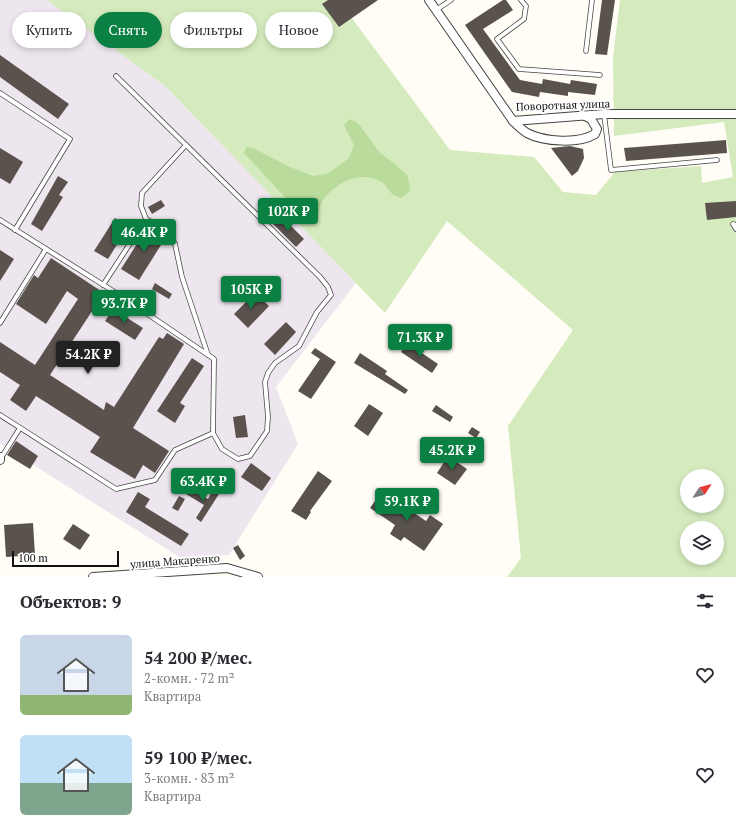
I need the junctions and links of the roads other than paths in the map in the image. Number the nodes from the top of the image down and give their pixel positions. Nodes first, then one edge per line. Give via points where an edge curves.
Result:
1 (428, 0) edge
2 (451, 0) edge
3 (522, 0) edge
4 (592, 0) edge
5 (436, 10) junction
6 (586, 51) dead end
7 (116, 76) dead end
8 (600, 76) dead end
9 (0, 93) edge
10 (604, 114) junction
11 (736, 114) edge
12 (585, 116) junction
13 (513, 121) junction
14 (186, 145) junction
15 (717, 160) dead end
16 (146, 219) junction
17 (0, 220) edge
18 (736, 225) edge
19 (736, 229) edge
20 (15, 230) junction
21 (46, 249) junction
22 (103, 285) junction
23 (0, 323) edge
24 (208, 355) junction
25 (0, 415) edge
26 (20, 428) junction
27 (213, 433) junction
28 (0, 458) edge
29 (238, 574) edge
30 (93, 577) edge
31 (258, 577) edge

1 - 5 street, Поворотная улица
2 - 5 lane
3 - 8 lane via 526,6 524,19 497,39 519,69
4 - 6 lane
5 - 13 street, Поворотная улица
7 - 14 lane
9 - 20 lane via 70,139
10 - 11 street, Поворотная улица
10 - 12 street, Поворотная улица
10 - 15 lane via 611,170
12 - 13 street, Поворотная улица
12 - 13 street via 592,118 597,129 595,134 583,140 557,140 536,136 527,133
14 - 16 lane via 142,193 141,206
14 - 27 lane via 320,277 331,295 317,312 300,346 275,363 268,373 265,382 267,431 250,456 238,459 222,449
16 - 22 lane
16 - 24 lane via 167,231 175,244 182,277
17 - 20 lane
18 - 19 lane via 733,224
20 - 21 lane
21 - 22 lane
21 - 23 lane
22 - 24 lane
24 - 27 lane via 214,359
25 - 26 lane
26 - 27 lane via 116,489 155,480 175,450
26 - 28 lane
29 - 30 street, улица Макаренко via 227,568
29 - 31 street, улица Макаренко

